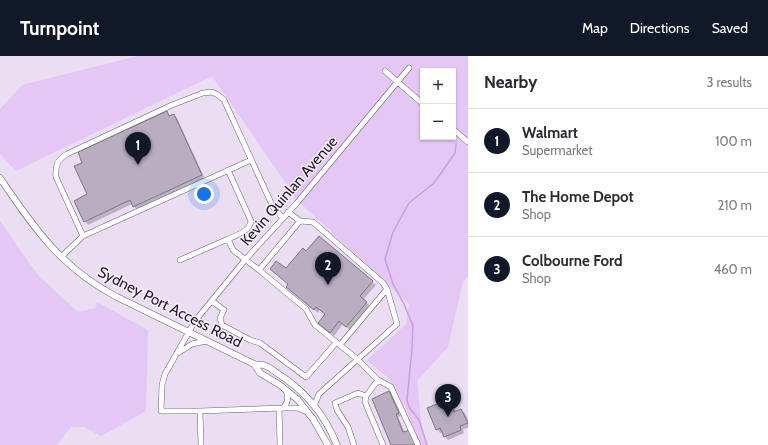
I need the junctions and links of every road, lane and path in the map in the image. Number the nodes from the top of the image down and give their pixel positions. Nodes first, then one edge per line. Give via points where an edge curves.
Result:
1 (409, 68) dead end
2 (385, 72) dead end
3 (398, 82) junction
4 (420, 101) edge
5 (456, 132) edge
6 (468, 142) edge
7 (251, 160) junction
8 (228, 170) junction
9 (0, 178) edge
10 (288, 212) junction
11 (283, 218) junction
12 (300, 221) junction
13 (83, 236) junction
14 (228, 239) junction
15 (60, 257) junction
16 (180, 260) dead end
17 (245, 260) junction
18 (259, 270) junction
19 (387, 289) junction
20 (212, 301) junction
21 (189, 332) junction
22 (206, 341) junction
23 (338, 344) junction
24 (176, 355) junction
25 (357, 360) junction
26 (254, 364) junction
27 (378, 380) junction
28 (286, 390) junction
29 (319, 394) junction
30 (366, 396) junction
31 (306, 397) junction
32 (314, 406) junction
33 (281, 408) junction
34 (200, 411) junction
35 (308, 412) junction
36 (201, 445) edge
37 (280, 445) edge
38 (328, 445) edge
39 (337, 445) edge
40 (354, 445) edge
41 (383, 445) edge
42 (418, 445) edge

1 - 3 street, Kevin Quinlan Avenue
2 - 3 street
3 - 4 street
3 - 10 street, Kevin Quinlan Avenue
5 - 6 street
7 - 8 street
7 - 11 street via 272,207
7 - 13 street via 224,100 218,95 212,92 203,93 172,105 67,154 58,162 55,168 56,177
8 - 13 street
8 - 14 street via 251,221 250,227
9 - 15 main road, Sydney Port Access Road via 36,229
10 - 11 street, Kevin Quinlan Avenue
10 - 12 street
11 - 17 street, Kevin Quinlan Avenue
12 - 18 street
12 - 19 street via 313,222
13 - 15 street
14 - 16 street
14 - 17 street via 233,250
15 - 21 main road, Sydney Port Access Road via 102,289
17 - 18 street
17 - 20 street, Kevin Quinlan Avenue
18 - 23 street via 306,309 315,326
19 - 23 street
19 - 25 street via 397,324
20 - 21 street, Kevin Quinlan Avenue
20 - 23 street via 224,310 220,318 222,325 260,343 306,377
21 - 22 main road, Sydney Port Access Road
21 - 24 street, Kevin Quinlan Avenue
22 - 24 street via 192,344
22 - 26 main road, Sydney Port Access Road
23 - 25 street
24 - 34 street, Kevin Quinlan Avenue via 162,384 161,411
25 - 27 street
25 - 29 street
26 - 28 main road, Sydney Port Access Road via 260,373
26 - 31 main road, Sydney Port Access Road via 264,365 292,383
27 - 30 street
27 - 42 street via 392,387
28 - 33 street via 288,401
28 - 35 main road, Sydney Port Access Road
29 - 31 street
29 - 32 street
30 - 40 street via 358,393 335,403
30 - 41 street
31 - 32 main road, Sydney Port Access Road
32 - 39 main road, Sydney Port Access Road via 327,423
33 - 34 street
33 - 35 street via 297,408
33 - 37 street
34 - 36 street
35 - 38 main road, Sydney Port Access Road

